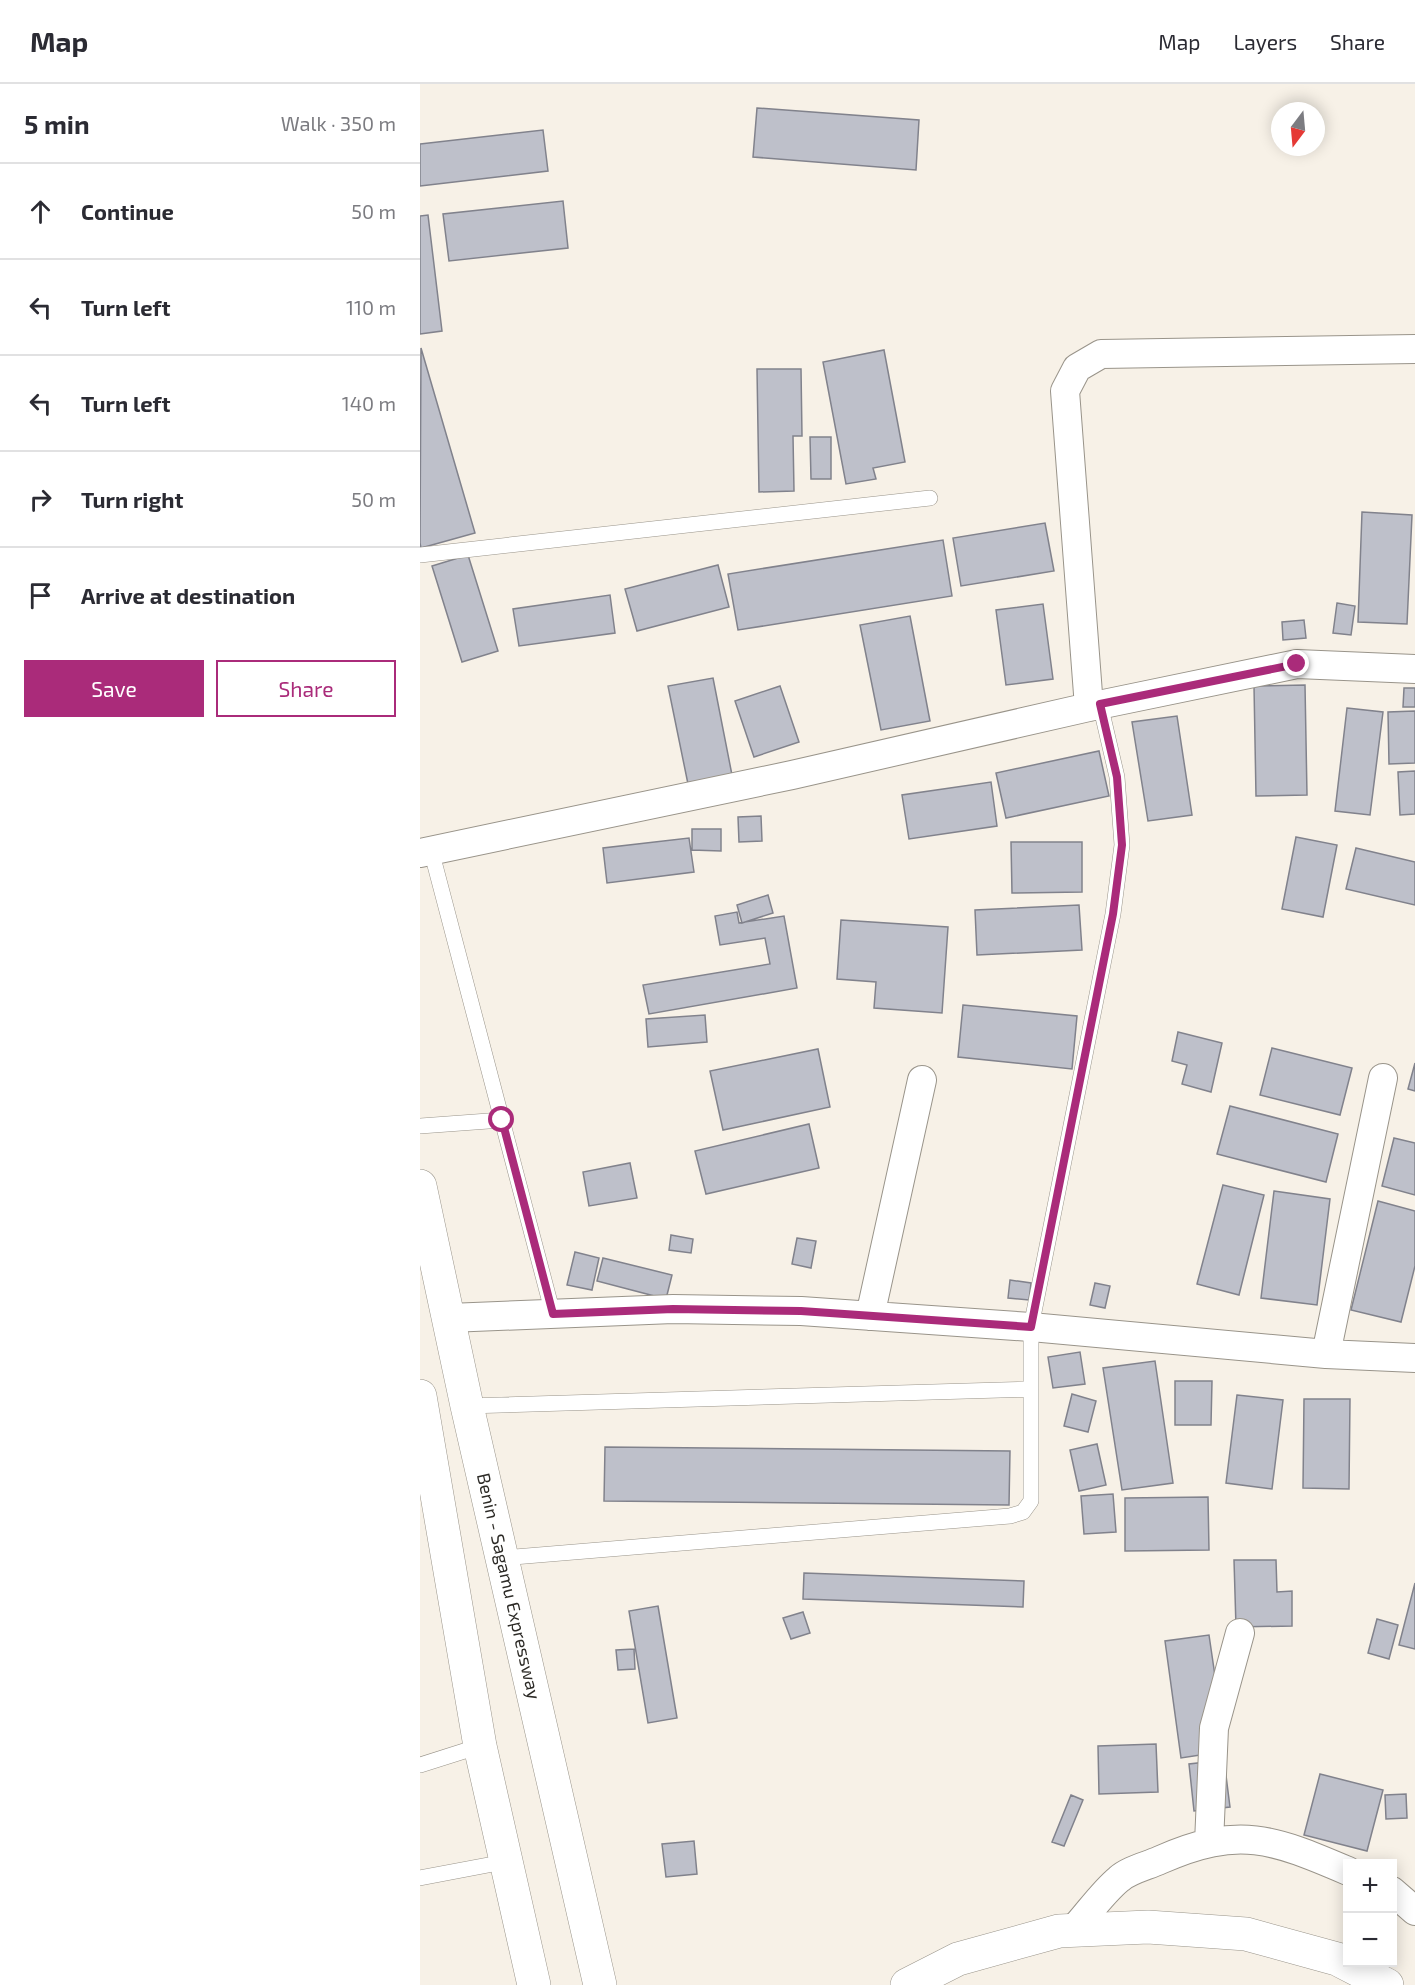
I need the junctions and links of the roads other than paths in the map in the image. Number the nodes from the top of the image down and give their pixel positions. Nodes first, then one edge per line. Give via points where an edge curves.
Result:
1 (1415, 349) edge
2 (930, 498) dead end
3 (420, 555) edge
4 (1415, 669) edge
5 (1095, 705) junction
6 (426, 851) edge
7 (1383, 1078) dead end
8 (922, 1080) dead end
9 (502, 1120) junction
10 (420, 1126) edge
11 (420, 1186) edge
12 (553, 1314) junction
13 (870, 1316) junction
14 (449, 1318) junction
15 (1031, 1327) junction
16 (1326, 1354) junction
17 (1415, 1358) edge
18 (1031, 1389) junction
19 (420, 1396) edge
20 (467, 1406) junction
21 (502, 1558) junction
22 (1240, 1633) dead end
23 (480, 1746) junction
24 (420, 1765) edge
25 (1209, 1843) junction
26 (504, 1862) junction
27 (1343, 1869) edge
28 (420, 1878) edge
29 (1397, 1891) edge
30 (1415, 1893) edge
31 (1397, 1895) edge
32 (1415, 1911) edge
33 (1073, 1930) junction
34 (534, 1985) edge
35 (600, 1985) edge
36 (907, 1985) edge
37 (1387, 1985) edge

1 - 5 street via 1101,354 1077,368 1065,391
2 - 3 lane
4 - 5 street via 1297,664
5 - 6 street via 792,775
5 - 15 lane via 1117,777 1122,845 1113,914
6 - 9 lane
7 - 16 street
8 - 13 street
9 - 10 lane
9 - 12 lane
11 - 14 highway, Benin - Sagamu Expressway
12 - 13 street via 722,1309
12 - 14 street
13 - 15 street
14 - 20 highway, Benin - Sagamu Expressway
15 - 16 street
15 - 18 lane
16 - 17 street
18 - 20 lane
18 - 21 lane via 1031,1501 1023,1512
19 - 23 highway
20 - 21 highway, Benin - Sagamu Expressway
21 - 35 highway, Benin - Sagamu Expressway
22 - 25 street via 1214,1728
23 - 24 lane
23 - 26 highway
25 - 27 street via 1248,1838 1287,1846
25 - 33 street via 1175,1853 1119,1878
26 - 28 lane
26 - 34 highway
29 - 30 street
31 - 32 street
33 - 36 highway via 958,1959
33 - 37 highway via 1148,1927 1245,1934 1337,1959

